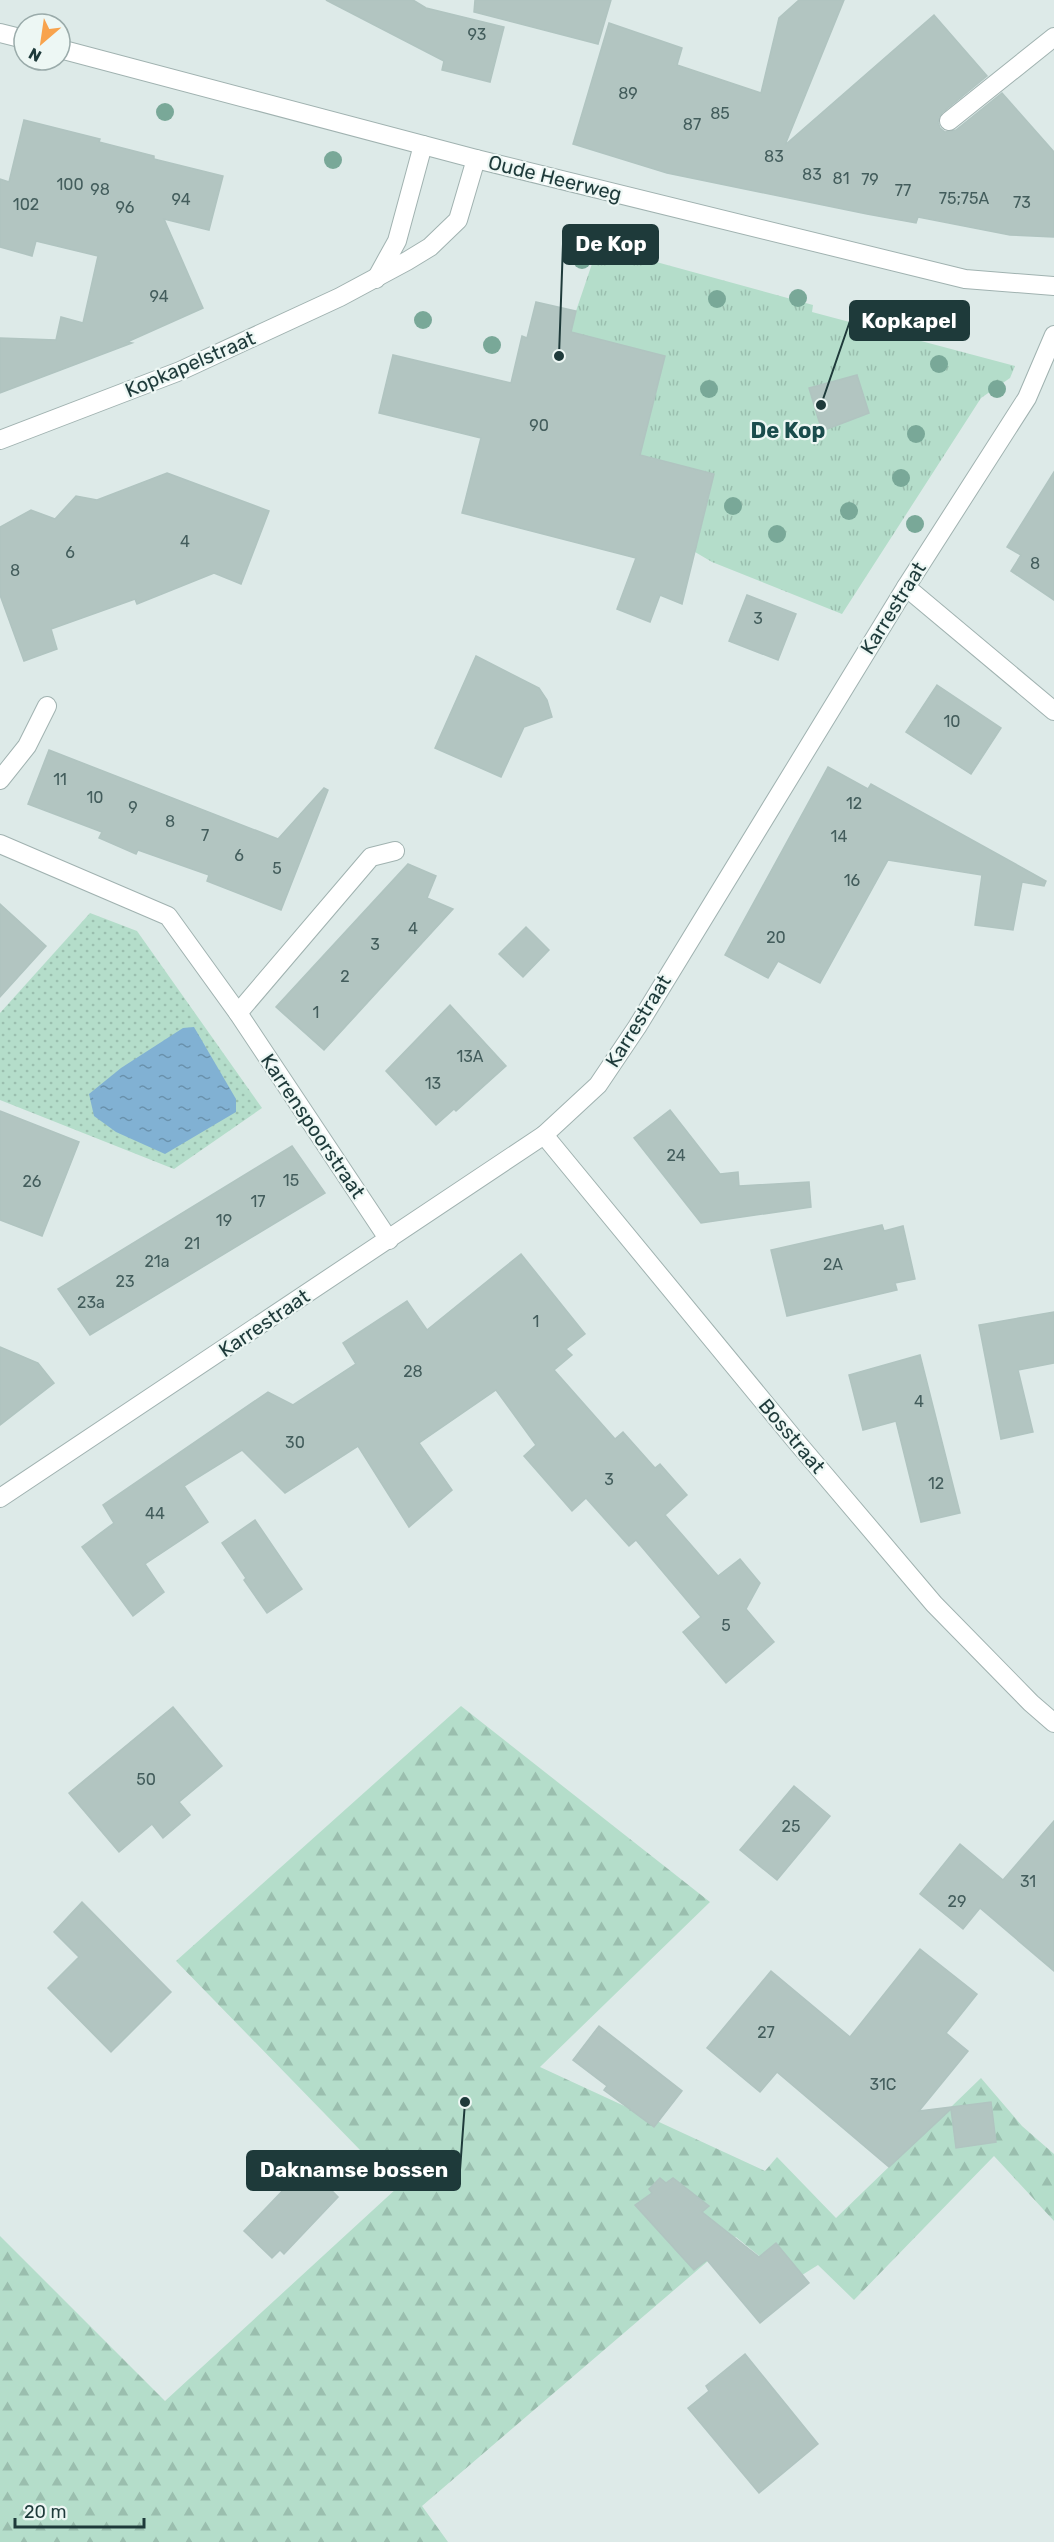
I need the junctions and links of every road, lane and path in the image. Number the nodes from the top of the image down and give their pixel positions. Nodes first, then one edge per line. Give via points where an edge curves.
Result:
1 (1054, 37) edge
2 (72, 51) edge
3 (949, 122) dead end
4 (423, 145) junction
5 (476, 159) junction
6 (376, 279) junction
7 (1054, 286) edge
8 (1054, 335) edge
9 (0, 440) edge
10 (906, 587) junction
11 (47, 706) dead end
12 (1054, 711) edge
13 (0, 780) edge
14 (0, 844) edge
15 (395, 851) dead end
16 (238, 1013) junction
17 (544, 1135) junction
18 (389, 1240) junction
19 (0, 1498) edge
20 (1054, 1723) edge

1 - 3 street
2 - 4 street, Oude Heerweg
4 - 5 street, Oude Heerweg
4 - 6 street via 396,241
5 - 6 street, Kopkapelstraat via 458,219 430,247
5 - 7 street, Oude Heerweg via 965,279
6 - 9 street, Kopkapelstraat via 180,371
8 - 10 street, Karrestraat via 1027,398
10 - 12 street
10 - 17 street, Karrestraat via 637,1027 598,1085
11 - 13 street via 27,746
14 - 16 street, Karrenspoorstraat via 168,916
15 - 16 street via 371,857
16 - 18 street, Karrenspoorstraat
17 - 18 street, Karrestraat
17 - 20 street, Bosstraat via 934,1604
18 - 19 street, Karrestraat

